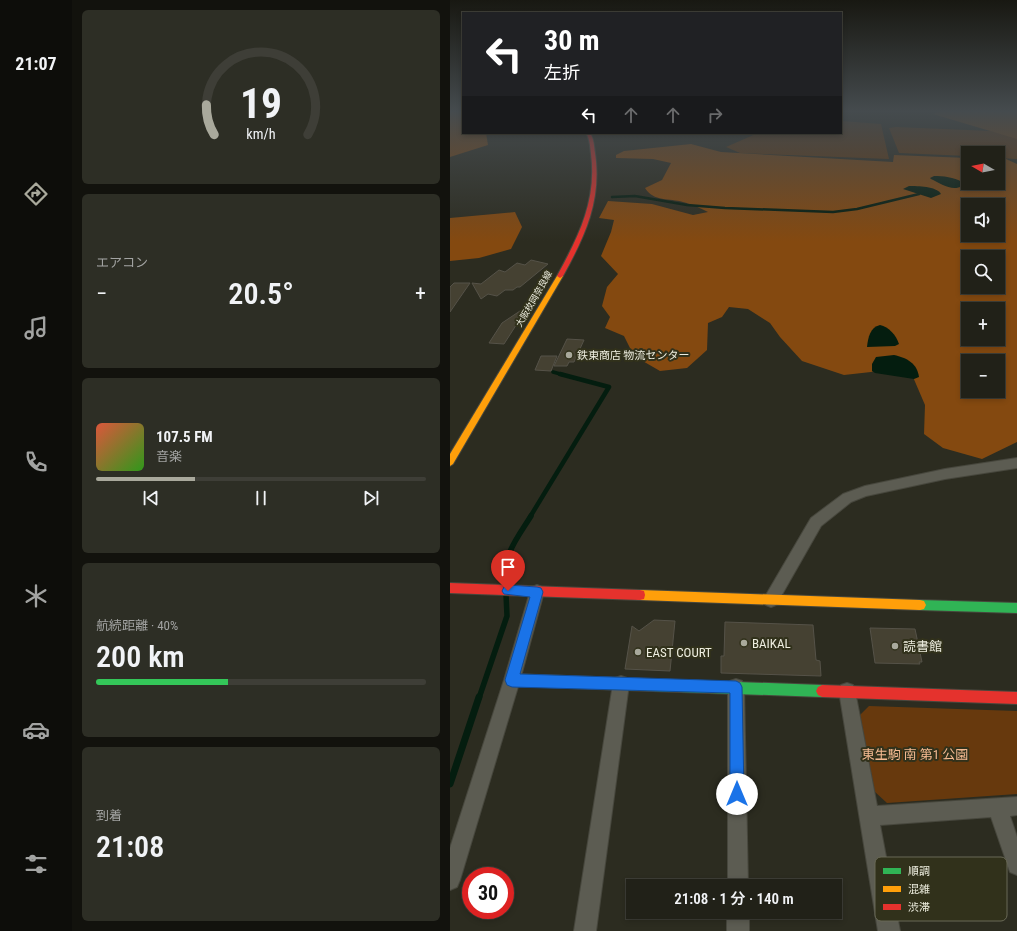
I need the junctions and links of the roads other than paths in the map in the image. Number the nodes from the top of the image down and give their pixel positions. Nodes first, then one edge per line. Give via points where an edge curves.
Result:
1 (592, 154) edge
2 (450, 462) edge
3 (1017, 463) edge
4 (450, 588) edge
5 (537, 592) junction
6 (771, 600) junction
7 (1017, 608) edge
8 (512, 680) junction
9 (621, 684) junction
10 (736, 687) junction
11 (847, 691) junction
12 (1017, 698) edge
13 (1017, 806) edge
14 (997, 807) junction
15 (870, 816) junction
16 (877, 857) edge
17 (1017, 865) edge
18 (738, 879) edge
19 (450, 880) edge
20 (738, 919) edge
21 (887, 921) edge
22 (585, 931) edge
23 (738, 931) edge
24 (889, 931) edge

1 - 2 main road, 大阪枚岡奈良線 via 595,178 592,201 588,218 570,258
3 - 6 street via 938,475 865,491 847,498 816,522
4 - 5 main road
5 - 6 main road
5 - 8 street
6 - 7 main road
8 - 9 main road
8 - 19 street
9 - 10 main road
9 - 22 street
10 - 11 main road
10 - 18 street
11 - 12 main road
11 - 15 street
13 - 14 street
14 - 15 street
14 - 17 street
15 - 16 street
20 - 23 street
21 - 24 street

